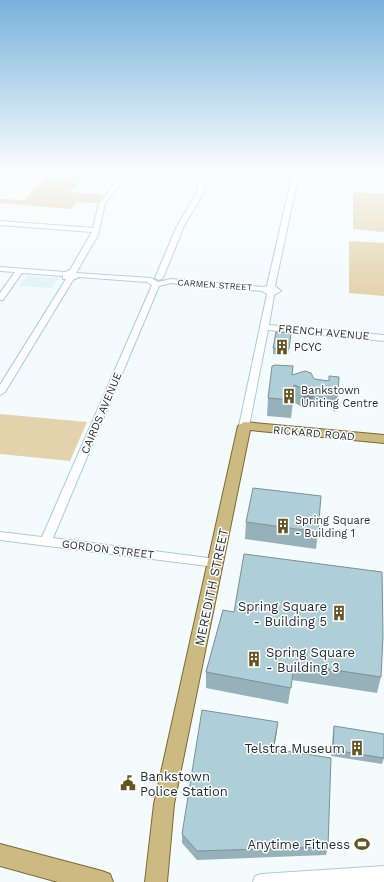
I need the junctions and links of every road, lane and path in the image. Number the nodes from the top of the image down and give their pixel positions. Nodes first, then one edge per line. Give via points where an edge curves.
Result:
1 (100, 213) edge
2 (188, 213) edge
3 (287, 213) edge
4 (0, 223) edge
5 (96, 230) junction
6 (0, 269) edge
7 (20, 271) junction
8 (71, 275) junction
9 (157, 281) junction
10 (269, 290) junction
11 (0, 298) edge
12 (264, 327) junction
13 (384, 338) edge
14 (0, 392) edge
15 (244, 426) junction
16 (384, 439) edge
17 (0, 536) edge
18 (46, 541) junction
19 (216, 562) junction
20 (0, 855) edge
21 (384, 874) edge
22 (102, 882) edge
23 (156, 882) edge
24 (261, 882) edge

1 - 5 street
2 - 9 street, CAIRDS AVENUE via 181,223
3 - 10 street, MEREDITH STREET
4 - 5 street
5 - 8 street
6 - 7 street, CARMEN STREET
7 - 8 street, CARMEN STREET
7 - 11 street
8 - 9 street, CARMEN STREET
8 - 14 street
9 - 10 street, CARMEN STREET
9 - 18 street, CAIRDS AVENUE
10 - 12 street, MEREDITH STREET
12 - 13 street, FRENCH AVENUE
12 - 15 street, MEREDITH STREET
15 - 16 main road, RICKARD ROAD
15 - 19 main road, MEREDITH STREET
17 - 18 street, GORDON STREET
18 - 19 street, GORDON STREET
19 - 23 main road, MEREDITH STREET via 164,804
20 - 22 main road
21 - 24 street

